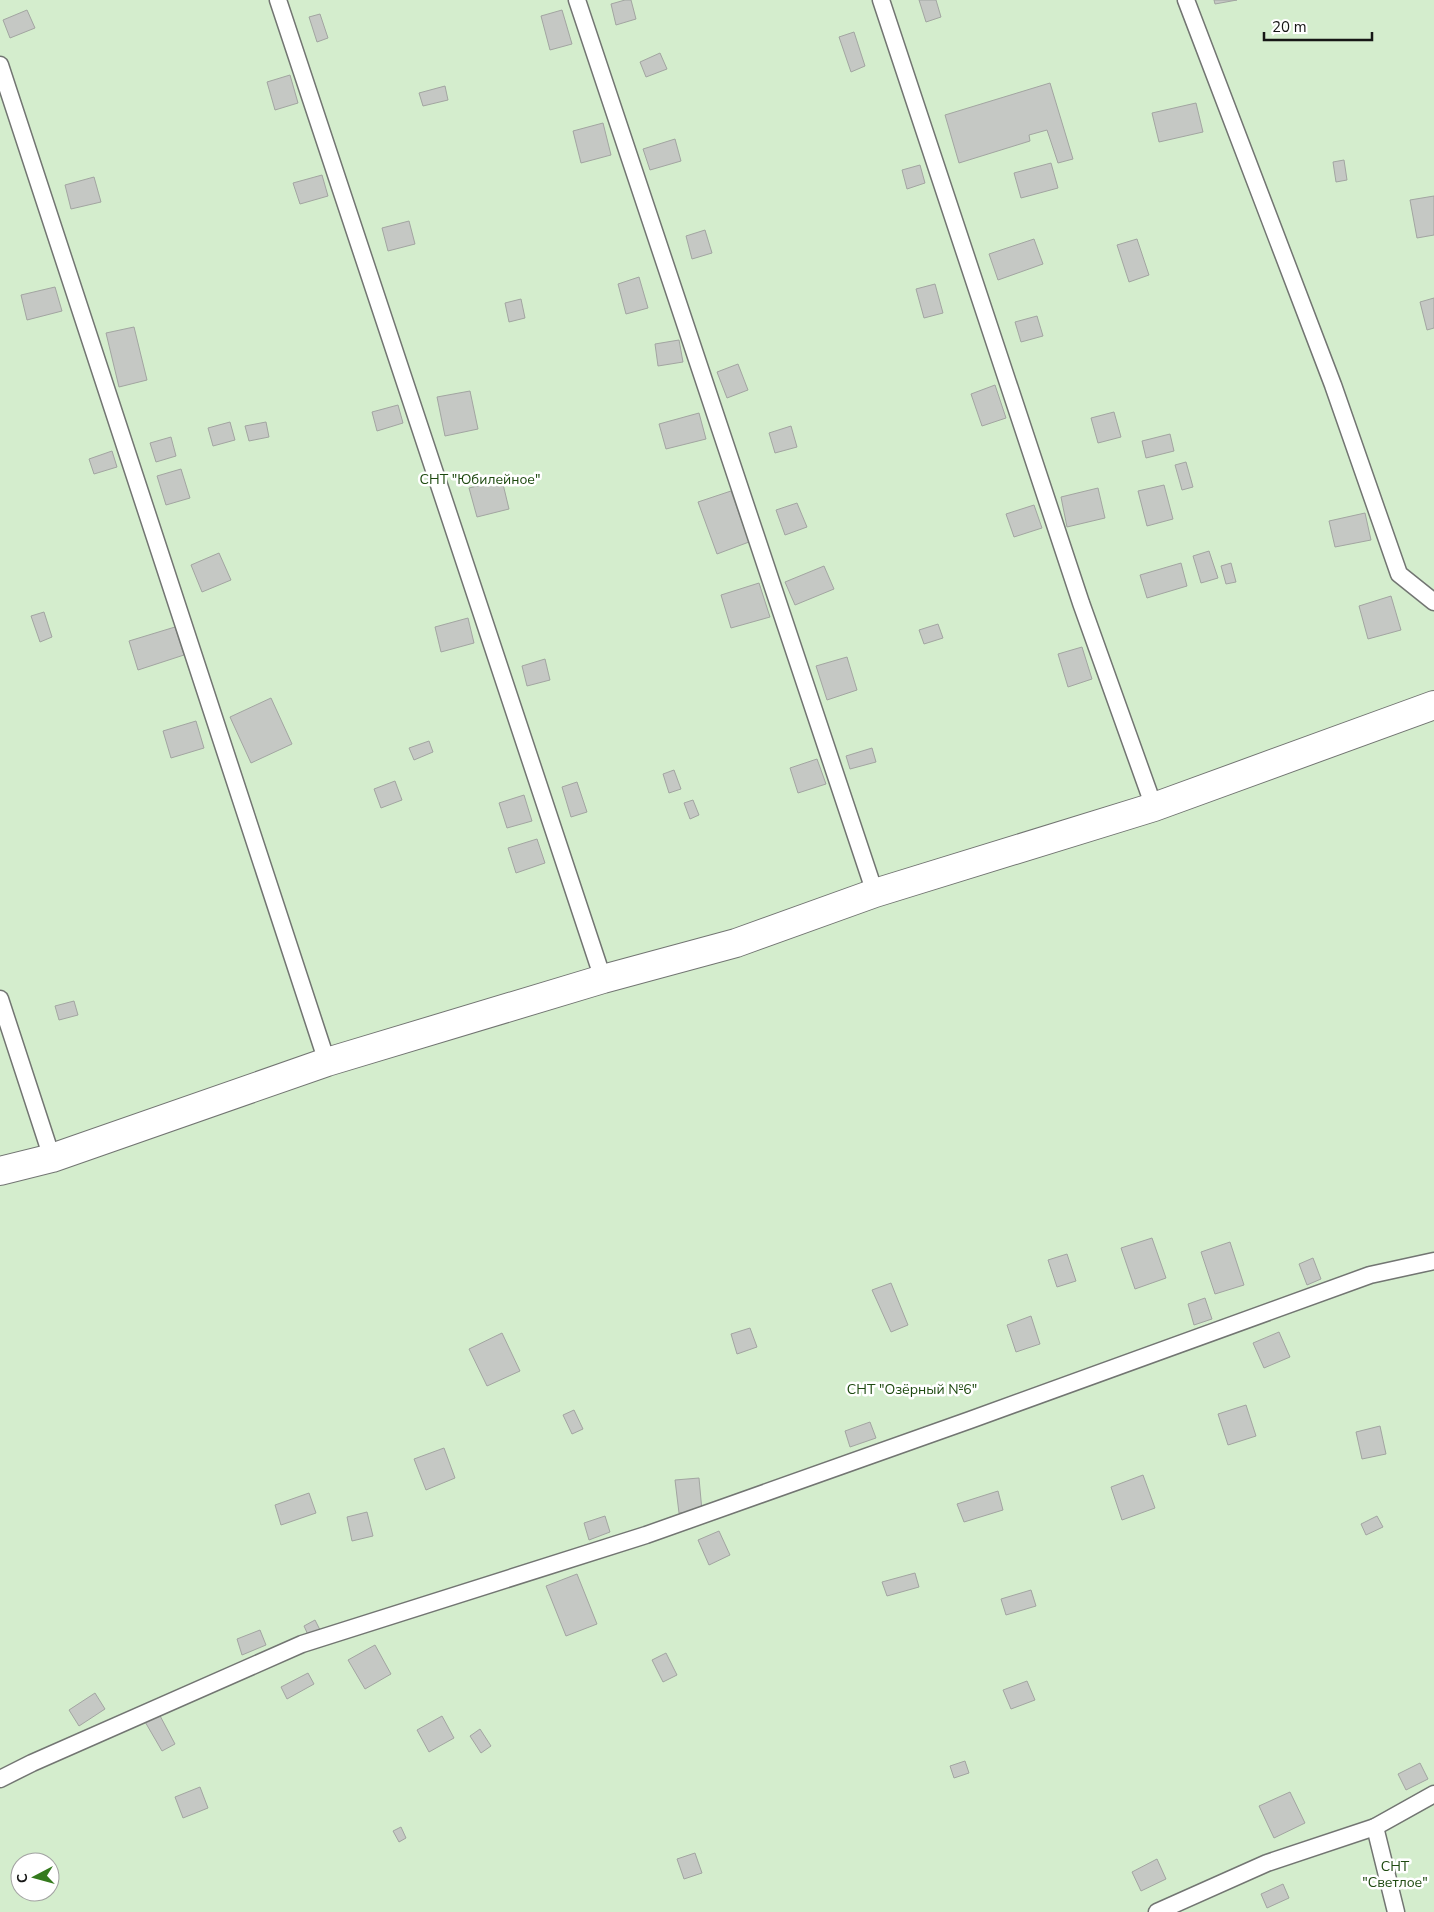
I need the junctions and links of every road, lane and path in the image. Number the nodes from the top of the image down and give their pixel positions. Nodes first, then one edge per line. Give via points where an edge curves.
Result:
1 (278, 0) edge
2 (577, 0) edge
3 (881, 0) edge
4 (1186, 0) edge
5 (0, 65) edge
6 (1434, 602) edge
7 (1434, 705) edge
8 (1154, 807) junction
9 (874, 893) junction
10 (603, 979) junction
11 (0, 999) edge
12 (327, 1062) junction
13 (52, 1158) junction
14 (0, 1171) edge
15 (1434, 1261) edge
16 (0, 1779) edge
17 (1434, 1794) edge
18 (1375, 1827) junction
19 (1156, 1912) edge
20 (1396, 1912) edge

1 - 10 lane
2 - 9 lane
3 - 8 lane via 1081,603
4 - 6 lane via 1333,385 1400,574
5 - 12 lane
7 - 8 street
8 - 9 street
9 - 10 street via 736,943
10 - 12 street
11 - 13 lane
12 - 13 street
13 - 14 street
15 - 16 lane via 1370,1275 646,1535 302,1644
17 - 18 lane
18 - 19 lane via 1268,1863
18 - 20 lane

